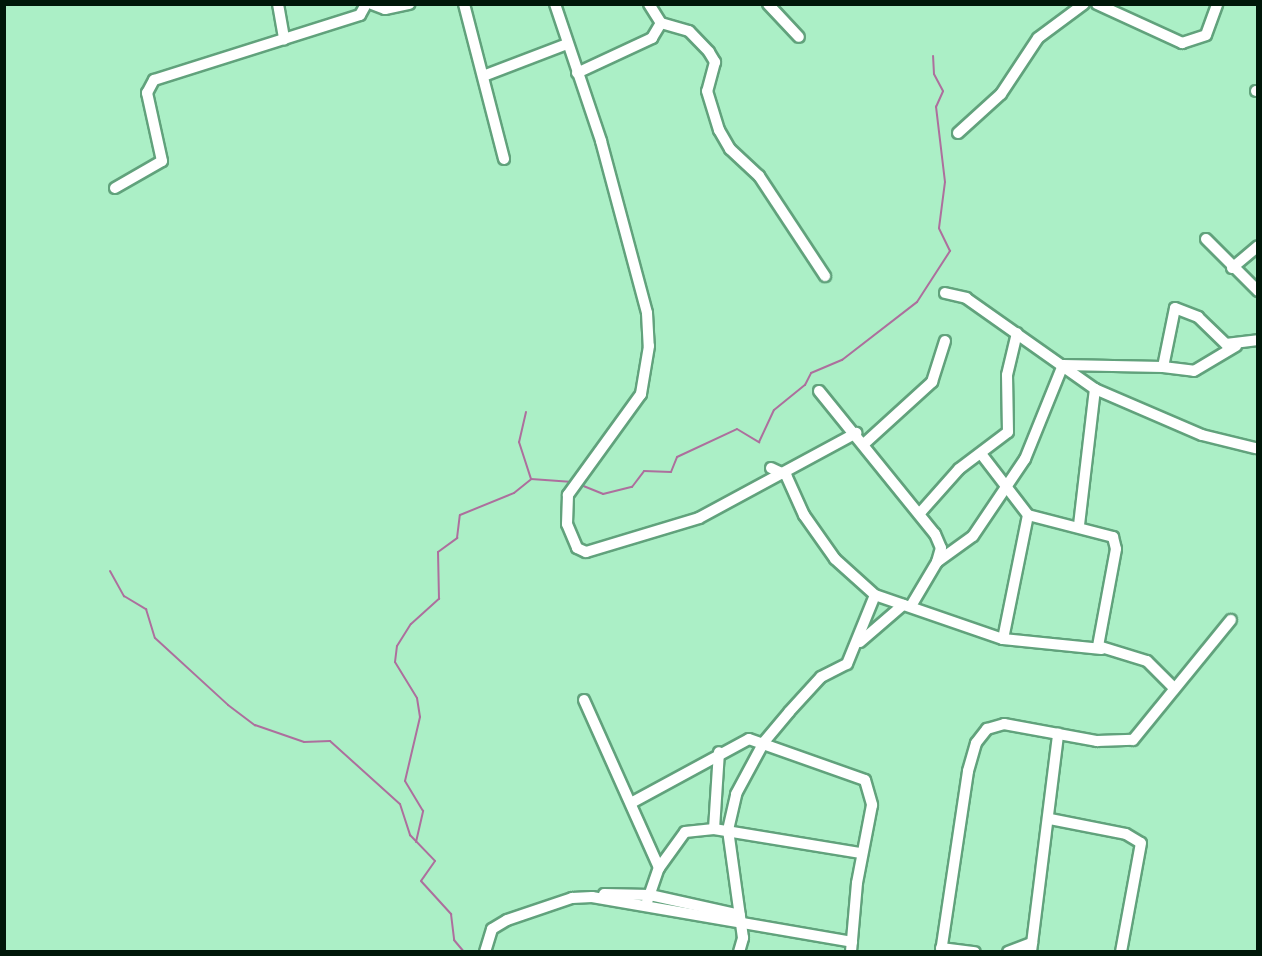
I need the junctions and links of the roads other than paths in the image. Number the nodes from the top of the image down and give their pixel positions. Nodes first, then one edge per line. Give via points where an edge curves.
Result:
1 (278, 4) edge
2 (366, 4) edge
3 (372, 4) edge
4 (409, 4) edge
5 (464, 4) edge
6 (555, 4) edge
7 (649, 4) edge
8 (768, 4) edge
9 (1084, 4) edge
10 (1097, 4) edge
11 (1217, 4) edge
12 (661, 23) junction
13 (799, 38) dead end
14 (284, 39) junction
15 (567, 44) junction
16 (577, 73) junction
17 (486, 75) junction
18 (958, 133) dead end
19 (504, 159) dead end
20 (115, 188) dead end
21 (1206, 239) dead end
22 (1257, 246) edge
23 (1232, 268) junction
24 (825, 276) dead end
25 (1257, 291) edge
26 (945, 293) dead end
27 (1017, 333) junction
28 (1257, 340) edge
29 (945, 341) dead end
30 (1236, 346) junction
31 (1063, 365) junction
32 (1163, 367) junction
33 (1095, 389) junction
34 (819, 391) dead end
35 (856, 433) junction
36 (865, 443) junction
37 (1255, 448) dead end
38 (982, 455) junction
39 (771, 468) dead end
40 (786, 475) junction
41 (1007, 486) junction
42 (920, 513) junction
43 (1028, 515) junction
44 (1079, 525) junction
45 (937, 562) junction
46 (875, 596) junction
47 (907, 605) junction
48 (1231, 620) dead end
49 (1003, 639) junction
50 (858, 644) junction
51 (1101, 649) junction
52 (1174, 688) junction
53 (584, 700) dead end
54 (1058, 734) junction
55 (764, 742) junction
56 (719, 752) junction
57 (631, 803) junction
58 (1050, 819) junction
59 (714, 829) junction
60 (728, 830) junction
61 (861, 853) junction
62 (659, 868) junction
63 (648, 900) junction
64 (740, 918) junction
65 (852, 947) edge
66 (1031, 947) edge
67 (941, 950) edge
68 (485, 951) edge
69 (740, 951) edge
70 (975, 951) edge
71 (1008, 951) edge
72 (1121, 951) edge

1 - 14 street
2 - 14 street via 360,15
3 - 4 street
5 - 17 street
6 - 15 street
7 - 12 street
8 - 13 street
9 - 18 street via 1038,38 1001,94
10 - 11 street via 1182,43 1206,35
12 - 16 street via 652,39
12 - 24 street via 689,31 709,52 715,62 707,91 719,130 730,149 759,176
14 - 20 street via 150,83 149,106 162,161
15 - 16 street
15 - 17 street
16 - 40 street via 647,313 649,346 641,394 568,495 566,517 573,541 586,552 667,529
17 - 19 street
21 - 23 street
22 - 23 street
23 - 25 street
26 - 27 street via 966,298
27 - 31 street
27 - 38 street via 1007,375 1008,432
28 - 30 street
29 - 36 street via 932,382
30 - 32 street via 1194,371
30 - 32 street via 1222,341 1198,317 1175,308
31 - 32 street
31 - 33 street
31 - 41 street via 1039,434
33 - 37 street via 1202,435
33 - 44 street
34 - 35 street
35 - 36 street
35 - 40 street
36 - 42 street
38 - 41 street
38 - 42 street via 959,469
39 - 40 street
40 - 46 street via 816,532
41 - 43 street
41 - 45 street via 973,536
42 - 45 street via 941,548
43 - 44 street
43 - 49 street
44 - 51 street via 1113,537 1116,549 1099,633
45 - 47 street
46 - 47 street
46 - 50 street
47 - 49 street
47 - 50 street
48 - 52 street
49 - 51 street
50 - 55 street via 848,664 821,677
51 - 52 street via 1147,661
52 - 54 street via 1133,740 1119,744
53 - 57 street
54 - 58 street
54 - 67 street via 1004,724 987,729 976,743 953,851
55 - 56 street via 737,741
55 - 60 street via 736,794
55 - 61 street via 865,780 872,805
56 - 57 street
56 - 59 street
57 - 62 street
58 - 66 street
58 - 72 street via 1126,834 1141,843
59 - 60 street
59 - 62 street via 685,832
60 - 61 street
60 - 64 street
61 - 65 street
62 - 63 street
63 - 64 street
63 - 68 street via 572,898 492,929
64 - 65 street
64 - 69 street
66 - 71 street
67 - 70 street

